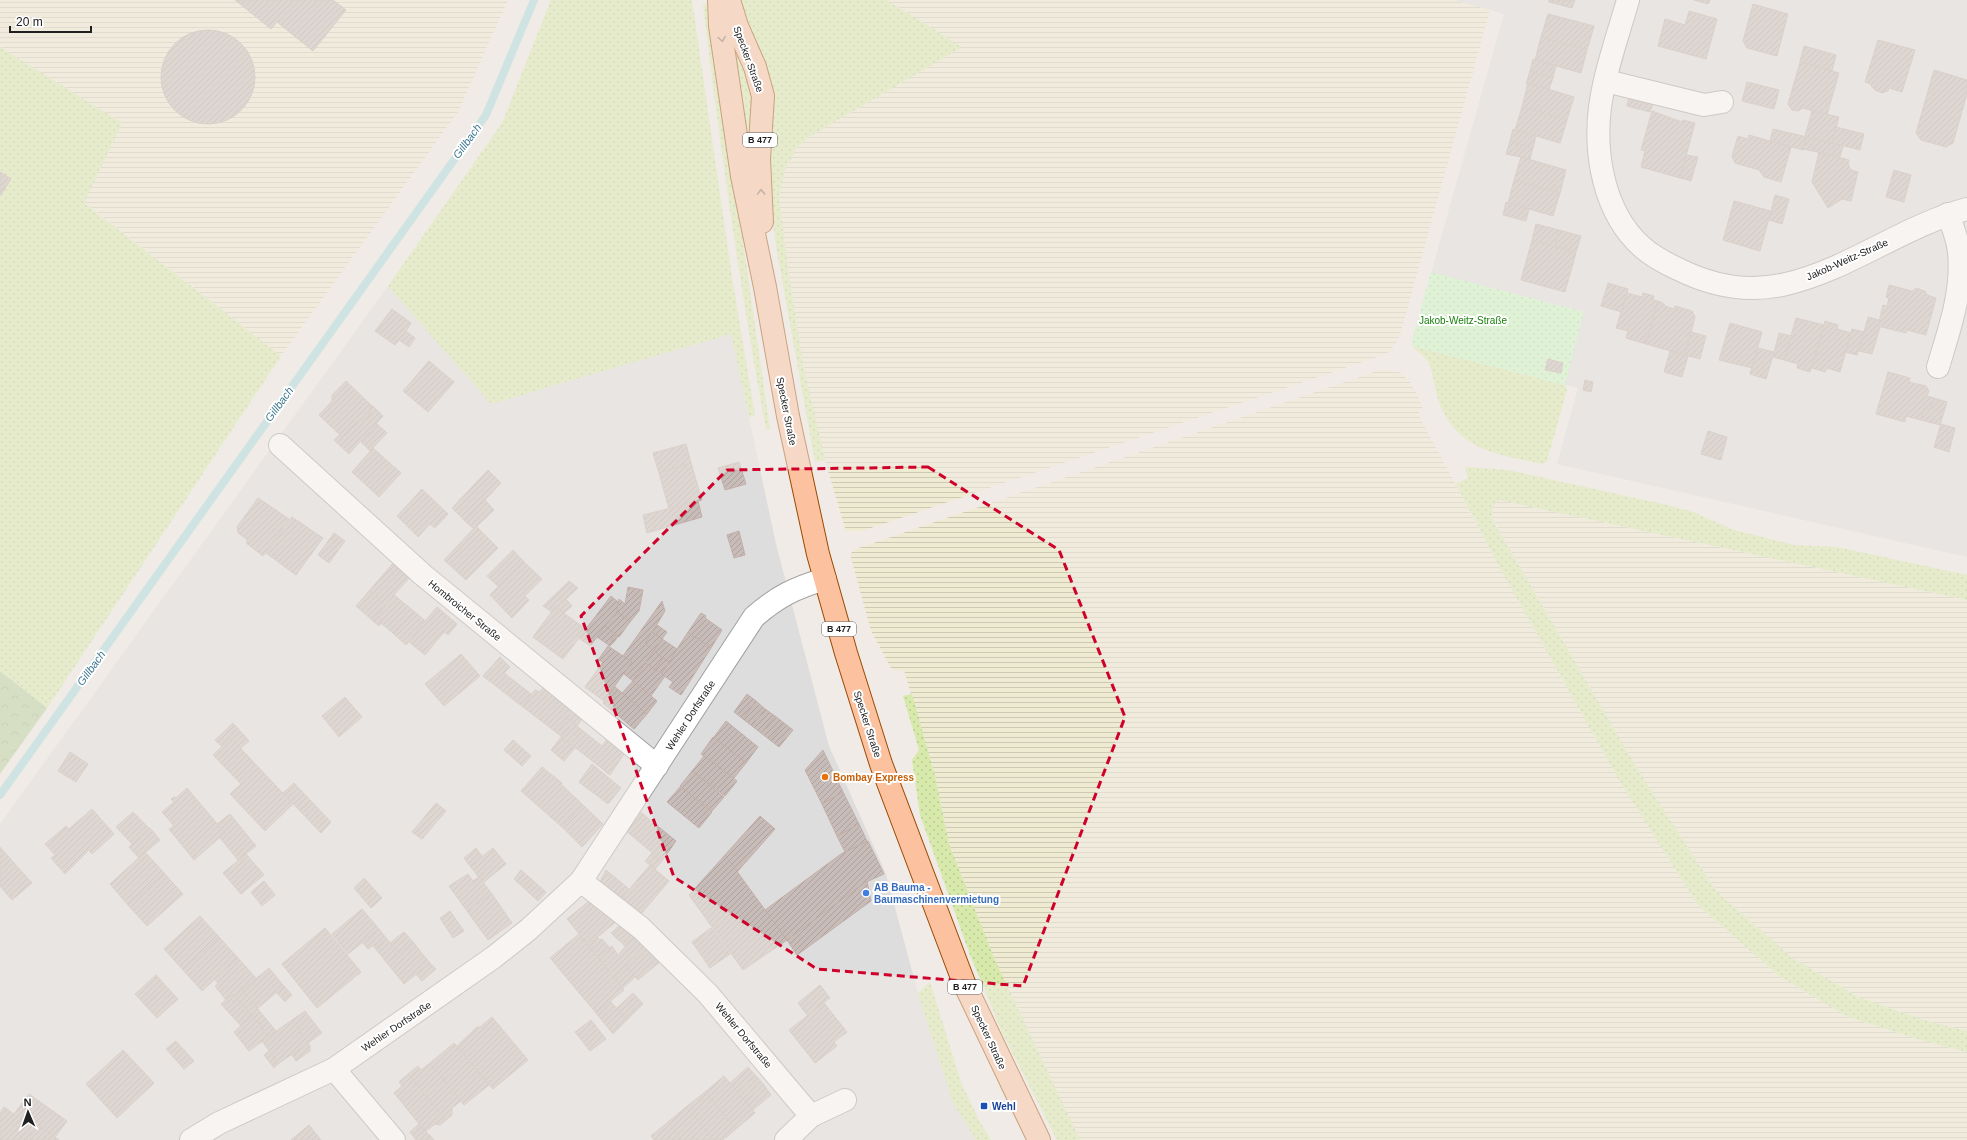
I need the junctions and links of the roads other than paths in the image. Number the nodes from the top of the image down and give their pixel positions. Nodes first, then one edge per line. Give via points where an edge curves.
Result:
1 (719, 0) edge
2 (728, 0) edge
3 (1628, 0) edge
4 (1606, 81) junction
5 (1722, 102) dead end
6 (1958, 211) edge
7 (765, 287) junction
8 (1938, 367) dead end
9 (280, 445) dead end
10 (825, 579) junction
11 (657, 766) junction
12 (581, 881) junction
13 (334, 1068) junction
14 (845, 1100) dead end
15 (811, 1116) junction
16 (191, 1140) edge
17 (394, 1140) edge
18 (786, 1140) edge
19 (1039, 1140) edge

1 -> 7 main road, Specker Straße / B 477 via 720,26 742,176
7 -> 2 main road, Specker Straße / B 477 via 759,159 763,96 755,66
3 - 4 street, Jakob-Weitz-Straße
4 - 5 street via 1704,105
4 - 6 street, Jakob-Weitz-Straße via 1600,108 1598,146 1608,192 1618,216 1641,246 1651,254 1701,279 1729,286 1758,289 1808,278 1927,222
6 - 8 street, Jakob-Weitz-Straße via 1958,297
7 - 10 main road, Specker Straße / B 477 via 802,484
9 - 11 street, Hombroicher Straße via 423,575
10 - 11 street, Wehler Dorfstraße via 800,587 772,601 754,617
10 - 19 main road, Specker Straße / B 477 via 869,727 908,838 964,983
11 - 12 street, Wehler Dorfstraße
12 - 13 street, Wehler Dorfstraße via 528,930 494,957
12 - 15 street, Wehler Dorfstraße via 641,928 708,994
13 - 16 street, Wehler Dorfstraße via 219,1123
13 - 17 street
14 - 15 street
15 - 18 street

